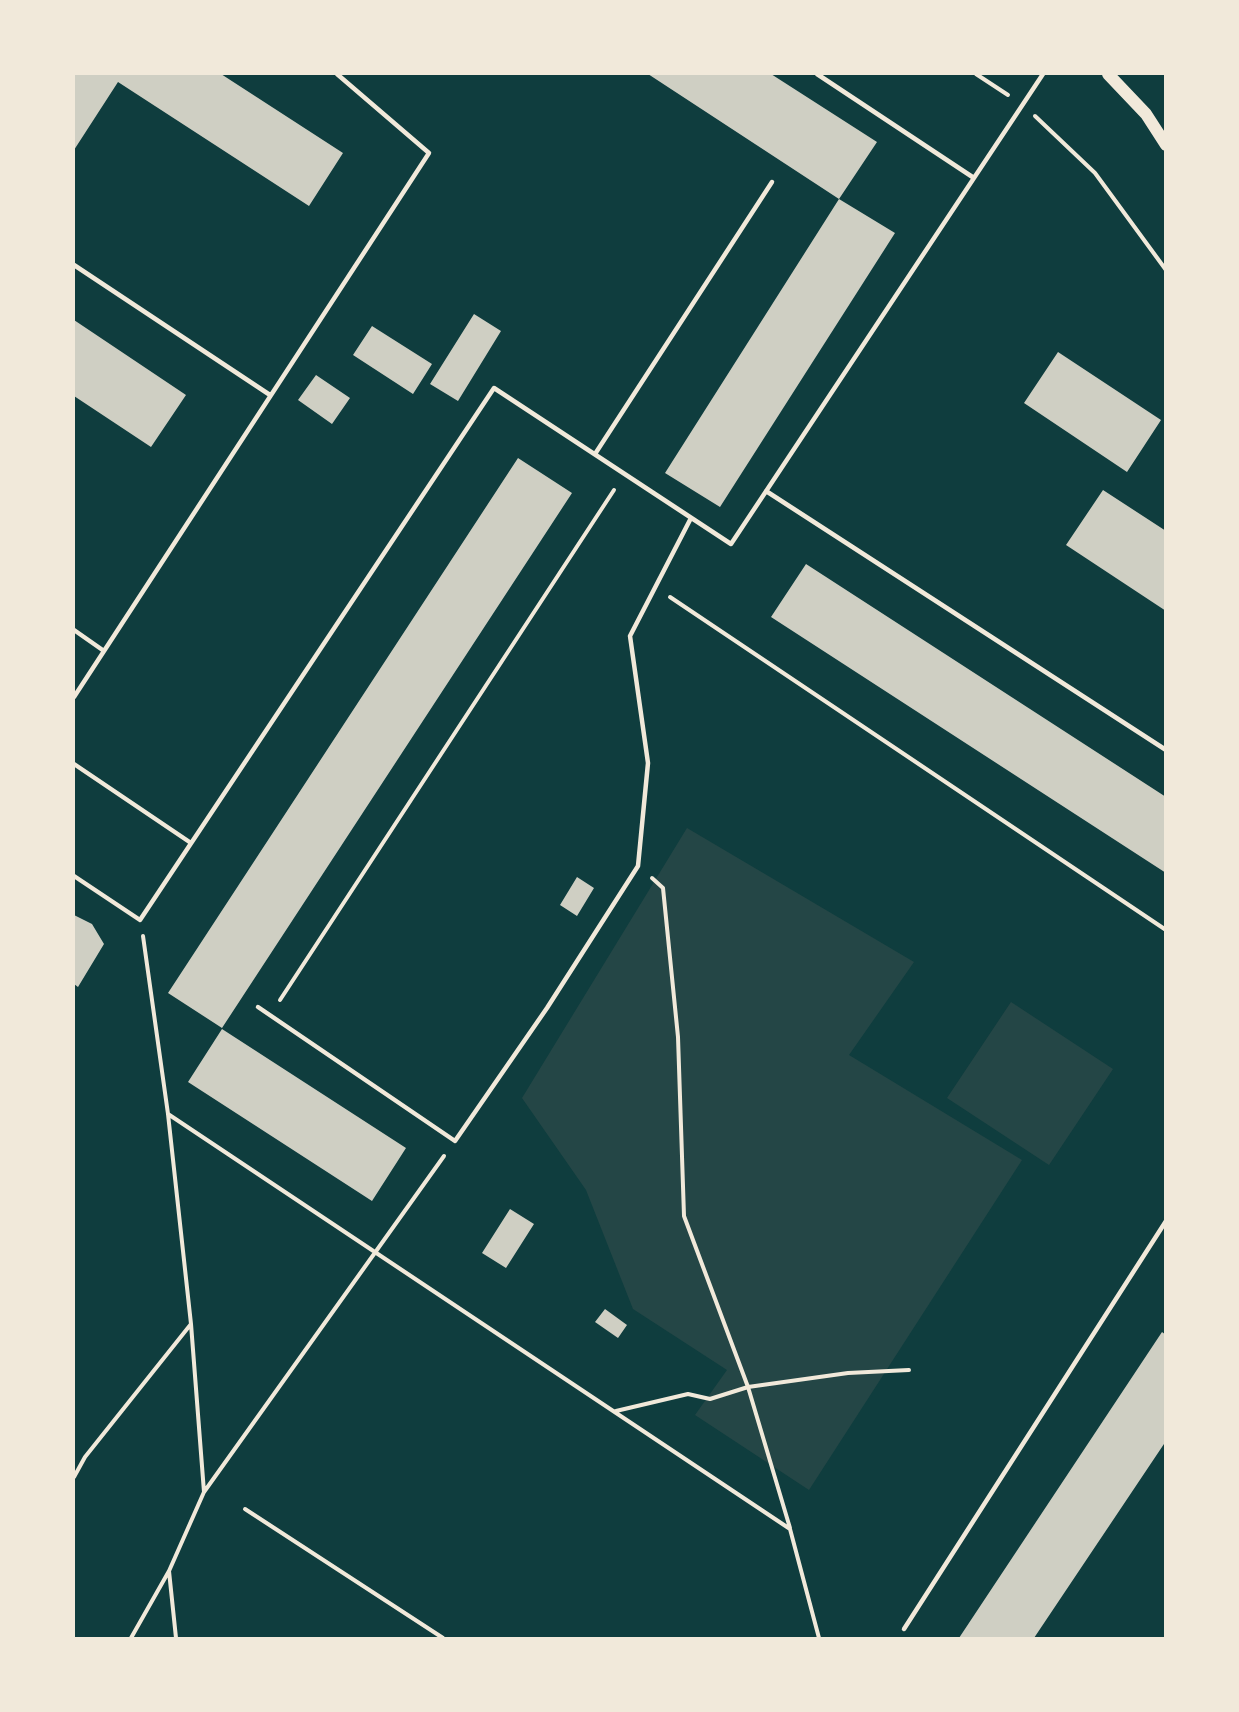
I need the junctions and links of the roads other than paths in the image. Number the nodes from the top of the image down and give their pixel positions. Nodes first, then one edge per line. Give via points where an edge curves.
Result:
1 (337, 74) edge
2 (817, 74) edge
3 (1043, 74) edge
4 (1108, 74) edge
5 (1166, 145) edge
6 (974, 177) junction
7 (772, 182) dead end
8 (74, 265) edge
9 (270, 395) junction
10 (595, 454) junction
11 (766, 491) junction
12 (691, 518) junction
13 (74, 630) edge
14 (104, 651) junction
15 (74, 697) edge
16 (1166, 750) edge
17 (74, 764) edge
18 (191, 843) junction
19 (74, 876) edge
20 (258, 1007) dead end
21 (1166, 1221) edge
22 (904, 1629) dead end

1 - 9 lane via 429,153
2 - 6 lane
3 - 6 lane
4 - 5 main road via 1146,114
6 - 11 lane
7 - 10 lane
8 - 9 lane
9 - 14 lane
10 - 12 lane
10 - 18 lane via 494,388
11 - 12 lane via 731,544
11 - 16 lane
12 - 20 lane via 630,636 648,763 638,866 455,1141
13 - 14 lane
14 - 15 lane
17 - 18 lane
18 - 19 lane via 140,920
21 - 22 lane

